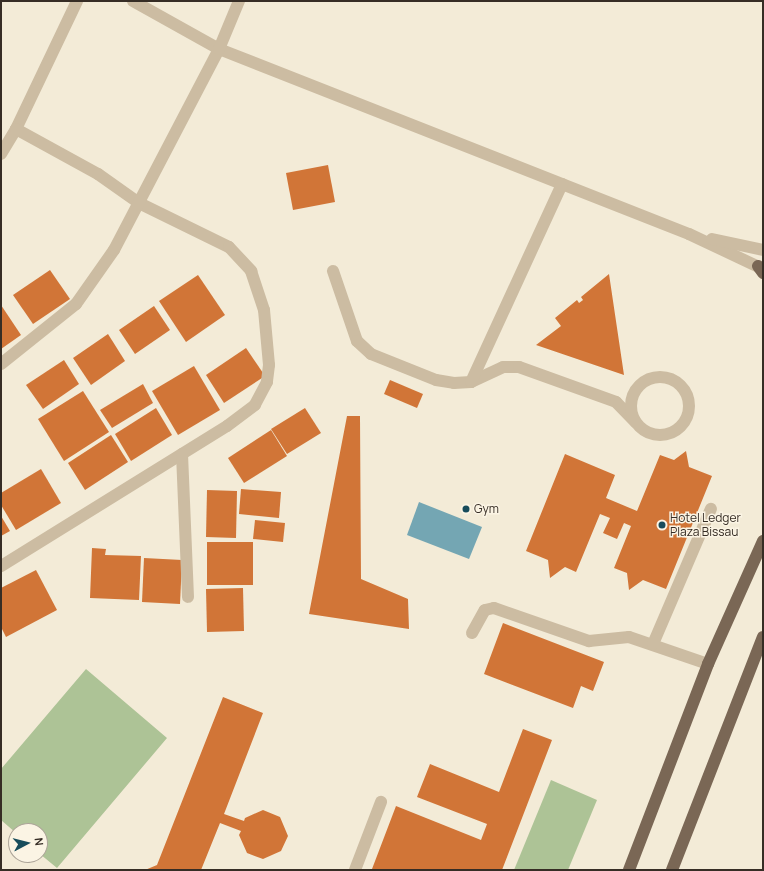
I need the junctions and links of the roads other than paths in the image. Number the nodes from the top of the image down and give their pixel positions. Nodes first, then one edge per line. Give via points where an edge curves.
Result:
1 (77, 1) edge
2 (132, 1) edge
3 (239, 1) edge
4 (218, 49) junction
5 (16, 129) junction
6 (1, 154) edge
7 (562, 184) junction
8 (139, 203) junction
9 (689, 234) junction
10 (763, 250) edge
11 (761, 269) edge
12 (333, 271) dead end
13 (1, 364) edge
14 (471, 382) junction
15 (636, 422) junction
16 (182, 454) junction
17 (711, 509) dead end
18 (763, 542) edge
19 (1, 566) edge
20 (188, 597) dead end
21 (472, 633) dead end
22 (763, 637) edge
23 (653, 644) junction
24 (708, 664) junction
25 (381, 802) dead end
26 (355, 870) edge
27 (629, 870) edge
28 (672, 870) edge

1 - 5 street
2 - 4 street
3 - 4 street
4 - 7 street
4 - 8 street
5 - 6 street
5 - 8 street via 98,174
7 - 9 street
7 - 14 street
8 - 13 street via 114,250 76,304
8 - 16 street via 229,247 240,257 251,272 266,319 268,375 255,405
9 - 10 street
9 - 11 street
12 - 14 street via 357,342 371,354 436,380
14 - 15 street via 503,367 519,367 616,402
15 - 15 street via 643,430 657,435 672,433 683,424 689,410 683,389 676,382 659,378 641,385 633,396 631,407
16 - 19 street
16 - 20 street
17 - 23 street
18 - 24 main road
21 - 23 street via 485,610 494,608 589,641 629,637
22 - 28 main road
23 - 24 street
24 - 27 main road
25 - 26 street

